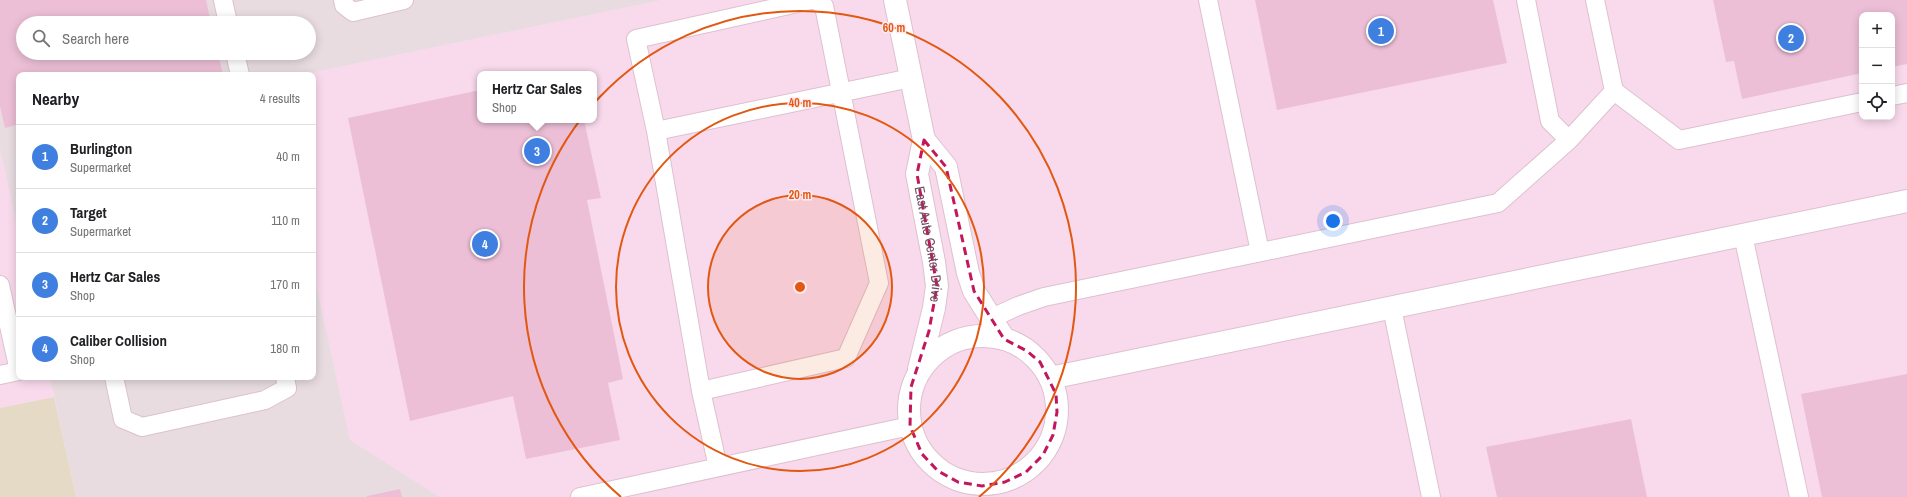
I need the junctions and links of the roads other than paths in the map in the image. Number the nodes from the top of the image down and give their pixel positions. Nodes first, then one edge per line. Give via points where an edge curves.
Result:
1 (223, 0) edge
2 (343, 0) edge
3 (404, 0) edge
4 (811, 0) edge
5 (816, 0) edge
6 (895, 0) edge
7 (1208, 0) edge
8 (1526, 0) edge
9 (1595, 0) edge
10 (226, 16) edge
11 (237, 60) edge
12 (239, 72) edge
13 (911, 78) junction
14 (1614, 91) junction
15 (841, 92) junction
16 (1907, 93) edge
17 (1895, 95) edge
18 (1859, 103) edge
19 (656, 131) junction
20 (924, 140) junction
21 (1569, 140) junction
22 (1907, 201) edge
23 (1744, 235) junction
24 (1260, 252) junction
25 (0, 285) edge
26 (1392, 308) junction
27 (992, 318) junction
28 (1004, 340) junction
29 (16, 357) edge
30 (919, 371) junction
31 (16, 372) edge
32 (0, 375) edge
33 (1050, 378) junction
34 (115, 380) edge
35 (286, 380) edge
36 (701, 391) junction
37 (910, 426) junction
38 (718, 467) junction
39 (580, 497) edge
40 (1431, 497) edge
41 (1799, 497) edge

1 - 10 lane
2 - 3 lane via 344,5 353,12
4 - 19 lane via 636,39
5 - 15 lane via 824,6
6 - 13 street, East Auto Center Drive
7 - 24 lane
8 - 21 lane via 1550,121
9 - 14 lane
11 - 12 lane
13 - 15 lane
13 - 20 street, East Auto Center Drive
14 - 18 lane via 1679,140
14 - 21 lane
15 - 19 lane
15 - 36 lane via 879,283 846,358
16 - 17 lane
19 - 36 lane
20 - 27 street, East Auto Center Drive via 946,167 968,273 974,291
20 - 30 street, East Auto Center Drive via 917,174 937,286
21 - 24 lane via 1498,203
22 - 23 street
23 - 26 street
23 - 41 lane
24 - 27 lane via 1044,297
25 - 29 lane
26 - 33 street
26 - 40 lane
27 - 28 street, East Auto Center Drive
28 - 30 street via 995,336 960,339 944,346 930,357
28 - 33 street via 1027,351 1040,362
30 - 37 street via 911,387 908,410
31 - 32 lane
33 - 37 street via 1056,394 1057,412 1053,435 1043,456 1026,472 1005,482 982,486 958,482 938,471 922,454 911,434
34 - 35 lane via 123,419 142,427 265,400 287,388
36 - 38 lane
37 - 38 lane
38 - 39 lane

